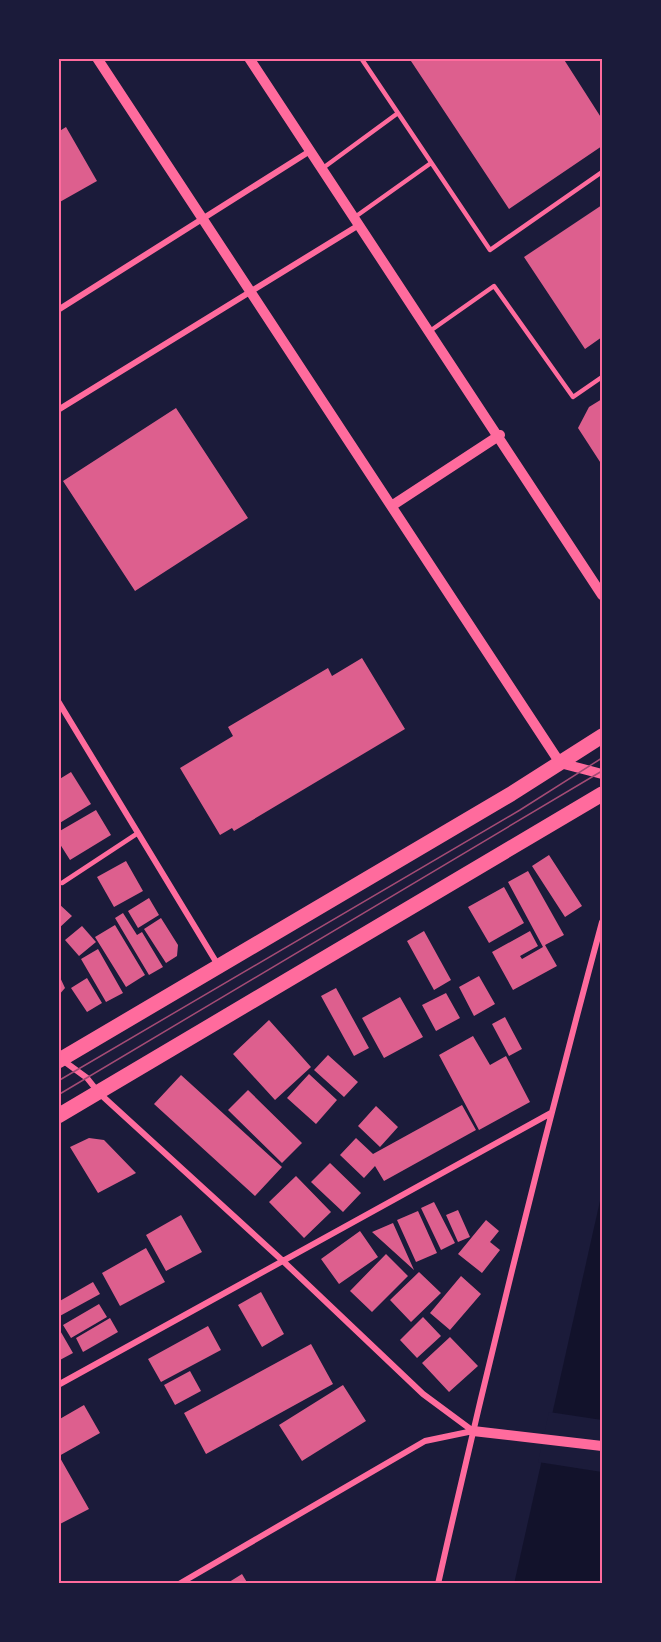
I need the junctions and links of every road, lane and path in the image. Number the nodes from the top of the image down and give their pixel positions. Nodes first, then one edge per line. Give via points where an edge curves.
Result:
1 (97, 58) edge
2 (249, 58) edge
3 (361, 58) edge
4 (398, 113) junction
5 (310, 151) junction
6 (431, 163) junction
7 (322, 168) junction
8 (603, 172) edge
9 (204, 219) junction
10 (357, 221) junction
11 (253, 292) junction
12 (58, 310) edge
13 (430, 332) junction
14 (603, 378) edge
15 (58, 410) edge
16 (500, 435) junction
17 (393, 505) junction
18 (603, 595) edge
19 (58, 701) edge
20 (603, 736) edge
21 (560, 763) junction
22 (603, 774) edge
23 (603, 794) edge
24 (138, 833) junction
25 (62, 883) dead end
26 (603, 922) edge
27 (219, 967) junction
28 (59, 1059) edge
29 (99, 1093) junction
30 (551, 1113) junction
31 (58, 1116) edge
32 (284, 1262) junction
33 (58, 1385) edge
34 (472, 1431) junction
35 (603, 1446) edge
36 (179, 1584) edge
37 (438, 1584) edge

1 - 9 street
2 - 5 street
3 - 4 lane
4 - 6 lane
4 - 7 lane
5 - 7 street
5 - 9 street
6 - 8 lane via 489,250
6 - 10 lane
7 - 10 street
9 - 11 street
9 - 12 street
10 - 11 street
10 - 13 street
11 - 15 street
11 - 17 street
13 - 14 lane via 494,286 573,397
13 - 16 street
16 - 17 street
16 - 18 street
17 - 21 street
19 - 24 street
20 - 21 main road
21 - 22 street
21 - 27 main road
23 - 29 main road
24 - 25 lane
24 - 27 street
26 - 30 street
27 - 28 main road
28 - 29 street via 87,1078
29 - 31 main road
29 - 32 street
30 - 32 street
30 - 34 street
32 - 33 street
32 - 34 street via 423,1394
34 - 35 street
34 - 36 street via 425,1441
34 - 37 street

